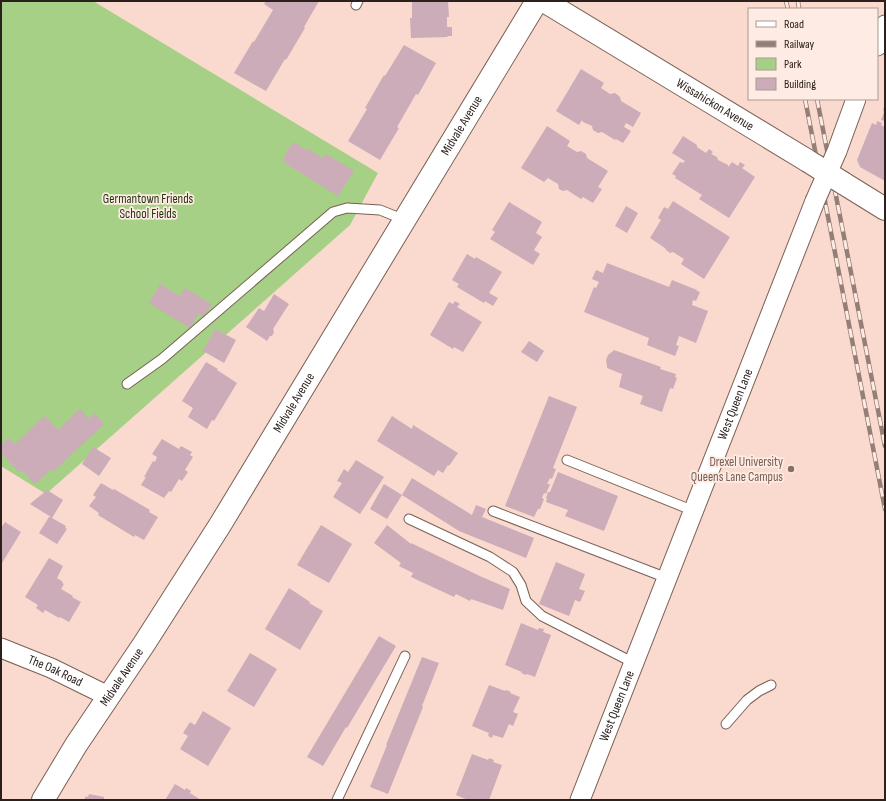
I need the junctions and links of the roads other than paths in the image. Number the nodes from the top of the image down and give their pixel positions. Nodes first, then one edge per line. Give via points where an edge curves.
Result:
1 (537, 1) edge
2 (544, 1) edge
3 (885, 25) edge
4 (878, 43) edge
5 (856, 100) edge
6 (835, 178) junction
7 (885, 209) edge
8 (405, 220) junction
9 (127, 384) dead end
10 (567, 460) dead end
11 (493, 511) dead end
12 (694, 511) junction
13 (409, 519) dead end
14 (667, 578) junction
15 (1, 648) edge
16 (405, 656) dead end
17 (634, 663) junction
18 (772, 685) dead end
19 (108, 696) junction
20 (726, 724) dead end
21 (43, 800) edge
22 (337, 800) edge
23 (580, 800) edge

1 - 8 street, Midvale Avenue
2 - 6 street, Wissahickon Avenue, bridge
3 - 4 street
5 - 6 street, West Queen Lane, bridge via 837,151
6 - 7 street, Wissahickon Avenue
6 - 12 street, West Queen Lane, bridge via 815,201
8 - 9 lane via 380,210 347,208 332,212 162,359
8 - 19 street, Midvale Avenue via 220,525
10 - 12 lane
11 - 14 lane
12 - 14 street, West Queen Lane
13 - 17 lane via 490,557 513,572 526,601 542,616
14 - 17 street, West Queen Lane
15 - 19 street, The Oak Road via 51,668
16 - 22 lane
17 - 23 street, West Queen Lane
18 - 20 lane via 747,700
19 - 21 street, Midvale Avenue

